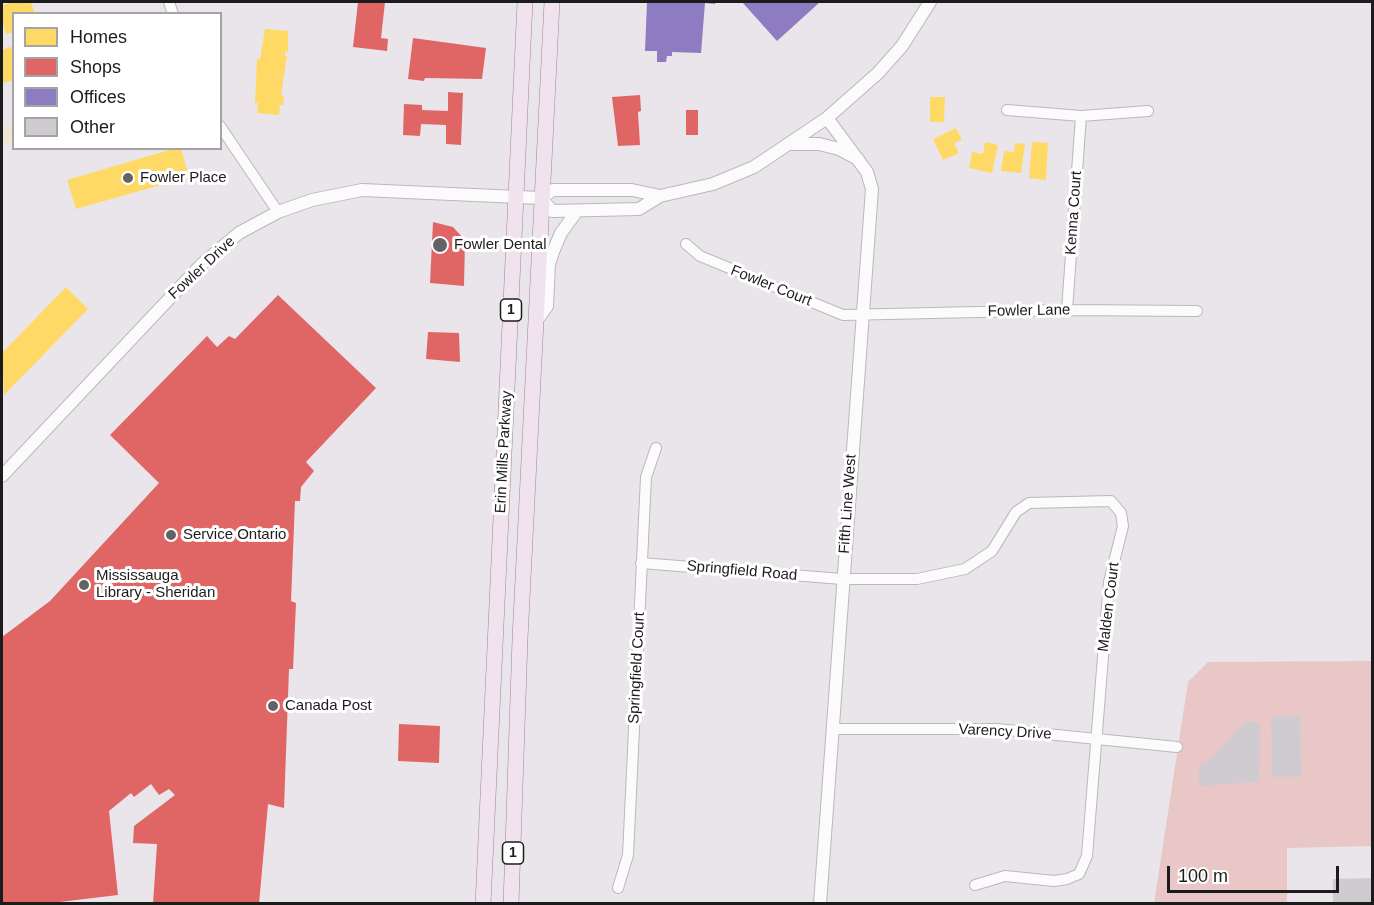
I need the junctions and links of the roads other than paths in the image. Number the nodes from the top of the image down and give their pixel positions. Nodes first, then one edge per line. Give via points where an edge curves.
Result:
1 (525, 2) edge
2 (552, 2) edge
3 (930, 2) edge
4 (1007, 110) dead end
5 (1148, 111) dead end
6 (1082, 116) junction
7 (827, 118) junction
8 (222, 129) edge
9 (787, 144) junction
10 (859, 159) junction
11 (516, 196) junction
12 (660, 196) junction
13 (541, 198) junction
14 (578, 211) junction
15 (278, 212) junction
16 (686, 244) dead end
17 (1068, 310) junction
18 (1197, 311) dead end
19 (861, 315) junction
20 (537, 320) junction
21 (656, 448) dead end
22 (2, 476) edge
23 (641, 562) junction
24 (842, 579) junction
25 (833, 729) junction
26 (1095, 739) junction
27 (1177, 747) dead end
28 (975, 885) dead end
29 (618, 888) dead end
30 (483, 903) edge
31 (511, 903) edge
32 (820, 903) edge

1 - 11 main road, Erin Mills Parkway / 1
2 - 13 main road, Erin Mills Parkway / 1
3 - 7 street via 902,46
4 - 6 street
5 - 6 street
6 - 17 street, Kenna Court
7 - 9 street
7 - 10 street, Fifth Line West
8 - 15 street
9 - 10 street via 839,148
9 - 12 street via 754,167 713,184
10 - 19 street, Fifth Line West via 872,189
11 - 13 street, Fowler Drive
11 - 15 street, Fowler Drive via 362,190
11 - 30 main road, Erin Mills Parkway / 1
12 - 13 street via 632,190 553,190
12 - 14 street via 639,209
13 - 14 street via 552,211
13 - 20 main road, Erin Mills Parkway / 1
14 - 20 street via 561,233 553,252 547,306
15 - 22 street, Fowler Drive via 239,233 202,264
16 - 19 street, Fowler Court via 700,256 843,315
17 - 18 street, Fowler Lane
17 - 19 street, Fowler Lane
19 - 24 street, Fifth Line West
20 - 31 main road, Erin Mills Parkway / 1
21 - 23 street, Springfield Court via 646,477
23 - 24 street, Springfield Road
23 - 29 street, Springfield Court via 628,855
24 - 25 street, Fifth Line West
24 - 26 street, Malden Court via 917,579 954,572 992,551 1016,512 1029,503 1111,501 1121,513 1124,526 1109,582
25 - 26 street, Varency Drive via 997,729
25 - 32 street, Fifth Line West
26 - 27 street, Varency Drive
26 - 28 street, Malden Court via 1087,856 1079,874 1054,881 1005,876

